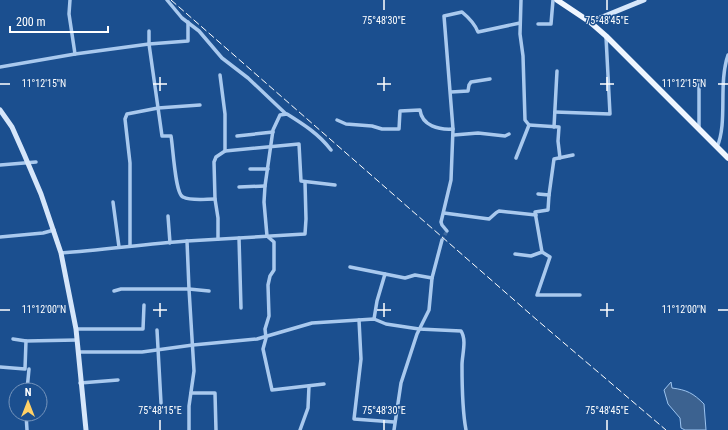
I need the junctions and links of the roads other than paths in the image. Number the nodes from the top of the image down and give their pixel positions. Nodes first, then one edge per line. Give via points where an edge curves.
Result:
1 (70, 0) edge
2 (167, 0) edge
3 (521, 0) edge
4 (554, 0) edge
5 (557, 0) edge
6 (644, 0) edge
7 (632, 2) edge
8 (188, 22) junction
9 (590, 22) junction
10 (520, 23) junction
11 (538, 24) dead end
12 (149, 31) dead end
13 (606, 36) junction
14 (149, 44) junction
15 (75, 54) junction
16 (728, 55) edge
17 (0, 67) edge
18 (557, 71) dead end
19 (220, 75) dead end
20 (490, 79) dead end
21 (699, 81) dead end
22 (451, 92) junction
23 (200, 105) dead end
24 (158, 108) junction
25 (0, 110) edge
26 (555, 112) junction
27 (286, 114) junction
28 (337, 120) dead end
29 (529, 125) junction
30 (554, 127) junction
31 (453, 129) junction
32 (699, 130) junction
33 (273, 132) junction
34 (509, 134) dead end
35 (454, 135) junction
36 (237, 136) dead end
37 (271, 146) junction
38 (717, 147) junction
39 (225, 150) junction
40 (331, 150) dead end
41 (573, 155) dead end
42 (516, 158) dead end
43 (560, 158) junction
44 (728, 158) edge
45 (28, 162) junction
46 (36, 162) dead end
47 (0, 165) edge
48 (268, 168) junction
49 (250, 169) dead end
50 (305, 182) junction
51 (335, 185) dead end
52 (265, 186) junction
53 (239, 187) dead end
54 (538, 194) dead end
55 (549, 195) junction
56 (215, 198) junction
57 (113, 202) dead end
58 (444, 213) junction
59 (536, 215) junction
60 (168, 216) dead end
61 (54, 230) junction
62 (447, 231) tunnel mouth
63 (267, 236) junction
64 (0, 237) edge
65 (239, 238) junction
66 (218, 239) junction
67 (442, 240) tunnel mouth
68 (187, 241) junction
69 (170, 242) junction
70 (130, 246) junction
71 (119, 247) junction
72 (542, 252) junction
73 (61, 253) junction
74 (516, 254) dead end
75 (350, 267) dead end
76 (385, 274) junction
77 (432, 278) junction
78 (189, 290) junction
79 (209, 290) dead end
80 (114, 291) dead end
81 (580, 295) dead end
82 (144, 305) dead end
83 (241, 308) dead end
84 (374, 319) junction
85 (359, 320) junction
86 (76, 329) junction
87 (419, 329) junction
88 (157, 330) dead end
89 (266, 338) junction
90 (12, 339) dead end
91 (77, 340) junction
92 (26, 341) junction
93 (193, 345) junction
94 (158, 349) junction
95 (78, 352) junction
96 (0, 367) edge
97 (29, 369) dead end
98 (118, 380) dead end
99 (28, 382) edge
100 (80, 383) junction
101 (324, 384) dead end
102 (309, 386) junction
103 (191, 393) junction
104 (161, 403) dead end
105 (394, 422) junction
106 (86, 430) edge
107 (189, 430) edge
108 (216, 430) edge
109 (300, 430) edge
110 (394, 430) edge
111 (466, 430) edge

1 - 15 street via 69,14
2 - 8 street
3 - 10 street
4 - 11 street via 551,24
5 - 9 main road
6 - 7 main road
7 - 9 main road
8 - 14 street via 188,41
8 - 27 street via 200,31 222,58 248,78
9 - 13 main road
10 - 22 street via 478,32 475,24 462,12 444,16
10 - 29 street via 525,120
12 - 14 street
13 - 26 street via 610,114
13 - 32 main road
14 - 15 street
14 - 24 street
15 - 17 street
16 - 38 street via 725,64 728,110 726,133
18 - 26 street
19 - 39 street via 225,114
20 - 22 street via 471,82 468,91
21 - 32 street
22 - 31 street
23 - 24 street
24 - 56 street via 162,136 171,136 180,195 188,198
24 - 70 street via 127,114 125,119 130,163
25 - 45 main road via 12,127
26 - 30 street
27 - 33 street via 280,115
27 - 40 street via 316,134
28 - 31 street via 346,124 399,129 400,111 420,110 421,116 431,125 439,129
29 - 30 street
29 - 42 street
30 - 43 street via 559,127
31 - 35 street
32 - 38 main road
33 - 36 street
33 - 37 street
34 - 35 street
35 - 58 street via 450,184
37 - 39 street
37 - 48 street
37 - 50 street via 299,144 301,181
38 - 44 main road
39 - 56 street via 214,162
41 - 43 street
43 - 55 street via 554,159
45 - 46 street
45 - 47 street
45 - 61 main road
48 - 49 street
48 - 52 street
50 - 51 street
50 - 63 street via 304,234
52 - 53 street
52 - 63 street
54 - 55 street
55 - 59 street via 548,210 535,212
56 - 66 street
57 - 71 street
58 - 59 street via 489,219 500,211
58 - 62 street via 442,225
59 - 72 street
60 - 69 street
61 - 64 street
61 - 73 main road
63 - 65 street
63 - 89 street via 274,242 274,270 268,285 269,316 265,329
65 - 66 street
65 - 83 street
66 - 68 street
67 - 77 street
68 - 69 street
68 - 78 street
69 - 70 street
70 - 71 street
71 - 73 street
72 - 74 street via 532,256
72 - 81 street via 550,257 538,295
73 - 86 main road
75 - 76 street
76 - 77 street via 405,278 415,275
76 - 84 street
77 - 87 street via 429,310
78 - 79 street
78 - 80 street
78 - 93 street
82 - 86 street via 143,329
84 - 85 street
84 - 87 street via 386,324
85 - 89 street via 312,323
85 - 105 street via 361,359 354,419
86 - 91 main road
87 - 105 street via 401,383
87 - 111 street via 461,331 464,335 462,363
88 - 94 street
89 - 93 street
89 - 102 street via 263,349 272,390
90 - 92 street
91 - 92 street
91 - 95 main road
92 - 96 street via 25,369
93 - 94 street
93 - 103 street via 194,371
94 - 95 street via 142,352
94 - 104 street
95 - 100 main road
97 - 99 street
98 - 100 street
100 - 106 main road
101 - 102 street
102 - 109 street via 308,408
103 - 107 street
103 - 108 street via 215,393
105 - 110 street

